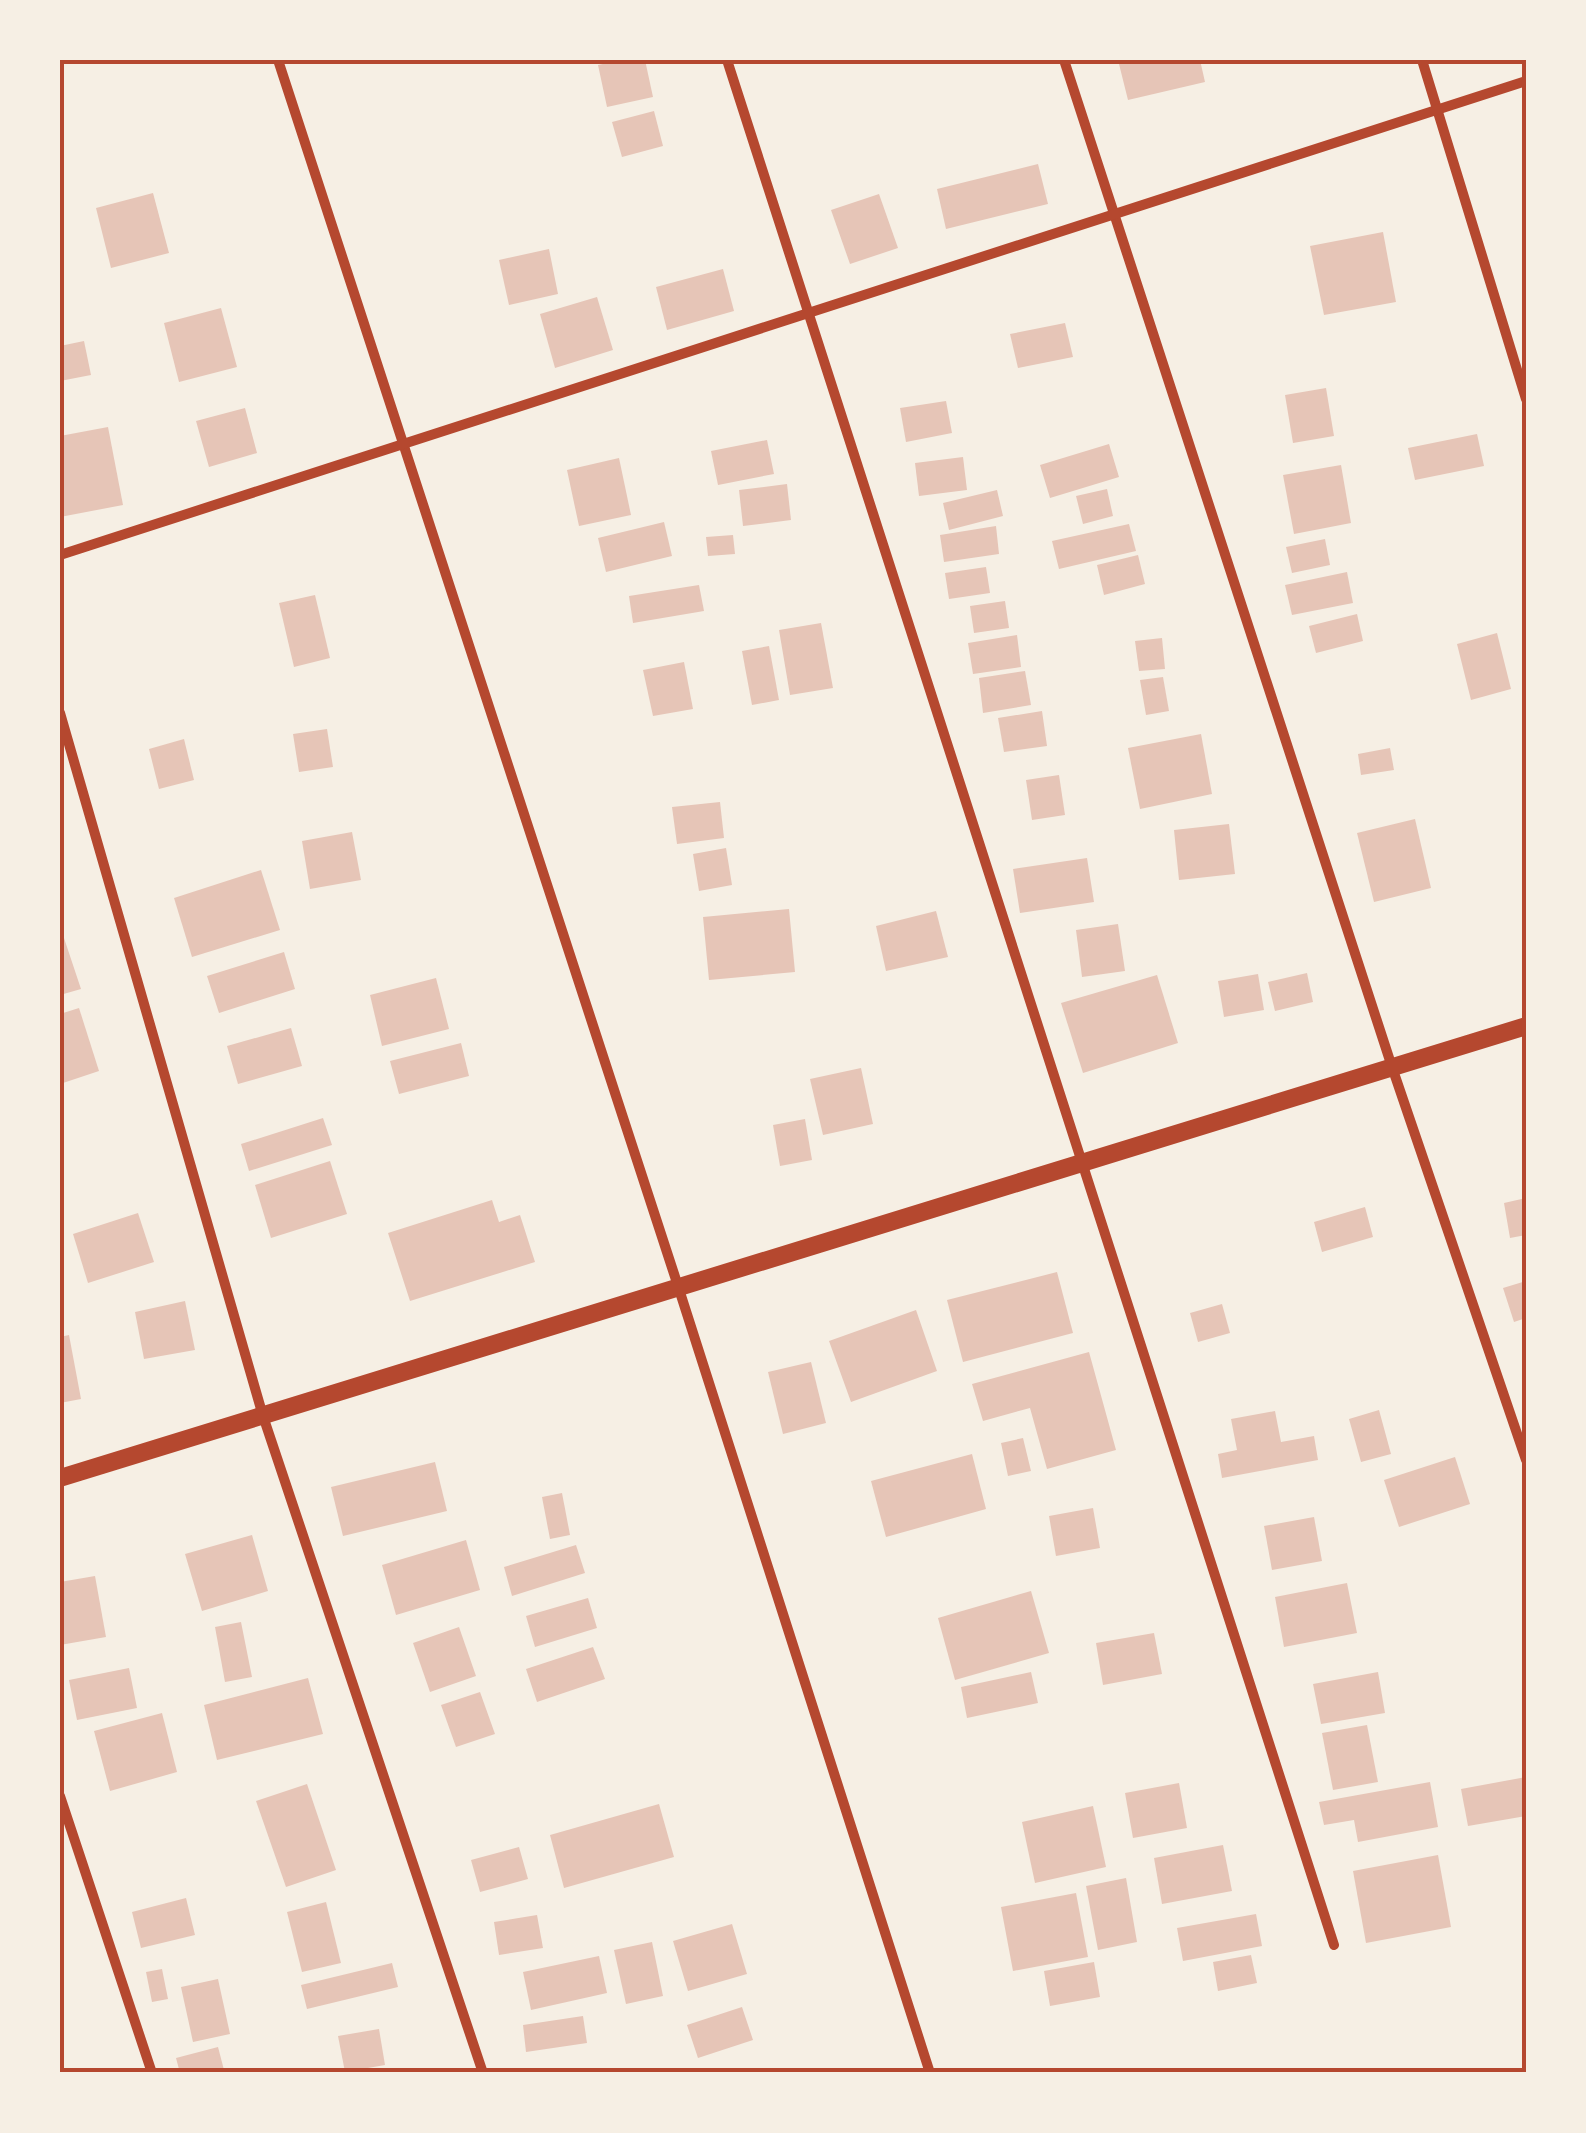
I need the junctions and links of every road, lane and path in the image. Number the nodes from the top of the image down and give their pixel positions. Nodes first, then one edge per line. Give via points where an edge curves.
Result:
1 (278, 60) edge
2 (727, 60) edge
3 (1064, 60) edge
4 (1422, 60) edge
5 (1526, 81) edge
6 (1438, 110) junction
7 (1115, 214) junction
8 (809, 313) junction
9 (1526, 399) edge
10 (402, 444) junction
11 (60, 555) edge
12 (60, 713) edge
13 (1526, 1026) edge
14 (1392, 1067) junction
15 (1081, 1163) junction
16 (678, 1286) junction
17 (263, 1416) junction
18 (1526, 1460) edge
19 (60, 1478) edge
20 (60, 1796) edge
21 (1334, 1945) dead end
22 (152, 2073) edge
23 (483, 2073) edge
24 (930, 2073) edge

1 - 10 street
2 - 8 street
3 - 7 street
4 - 6 street
5 - 6 street
6 - 7 street
6 - 9 street
7 - 8 street
7 - 14 street
8 - 10 street
8 - 15 street
10 - 11 street
10 - 16 street
12 - 17 street
13 - 14 street
14 - 15 street
14 - 18 street
15 - 16 street
15 - 21 street
16 - 17 street
16 - 24 street
17 - 19 street
17 - 23 street
20 - 22 street

